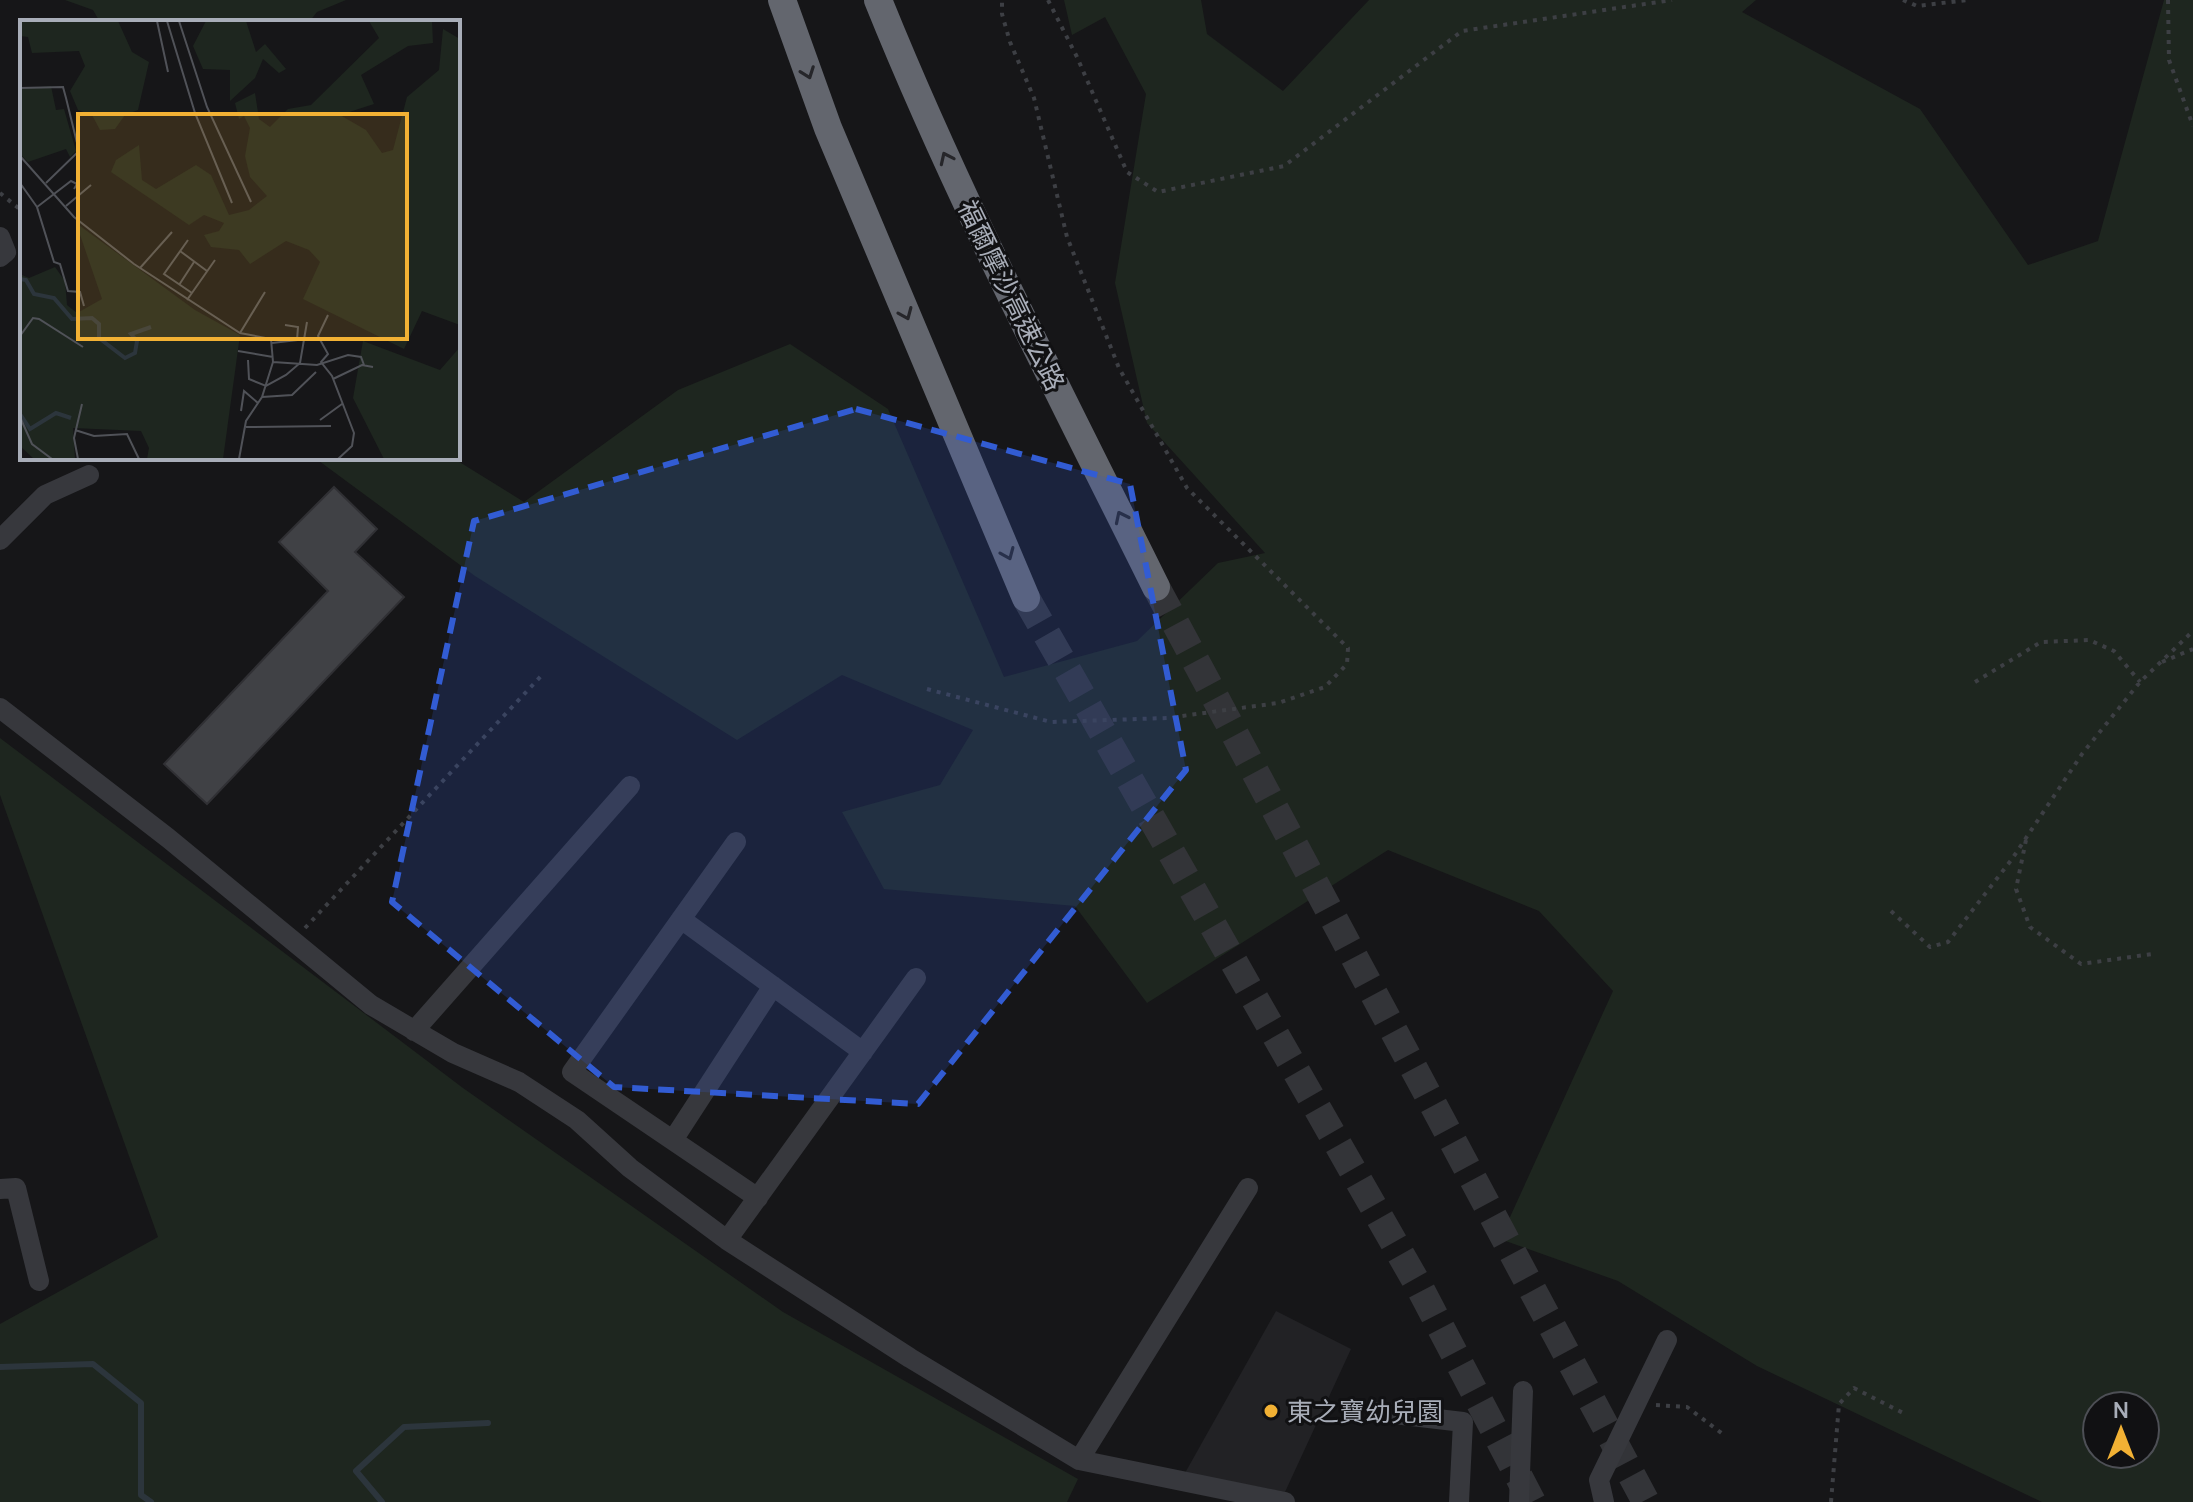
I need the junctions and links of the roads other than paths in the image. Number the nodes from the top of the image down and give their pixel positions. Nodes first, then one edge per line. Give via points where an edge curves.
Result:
1 (782, 0) edge
2 (878, 0) edge
3 (0, 237) edge
4 (0, 257) edge
5 (89, 475) dead end
6 (0, 540) edge
7 (1156, 587) tunnel mouth
8 (1026, 598) tunnel mouth
9 (0, 708) edge
10 (630, 786) dead end
11 (736, 842) dead end
12 (681, 919) junction
13 (916, 978) dead end
14 (773, 986) junction
15 (414, 1031) junction
16 (863, 1052) junction
17 (673, 1140) junction
18 (1248, 1188) dead end
19 (0, 1189) edge
20 (758, 1198) junction
21 (727, 1240) junction
22 (39, 1281) dead end
23 (1667, 1340) dead end
24 (1523, 1391) dead end
25 (1377, 1412) dead end
26 (1079, 1460) junction
27 (1285, 1502) edge
28 (1459, 1502) edge
29 (1519, 1502) edge
30 (1604, 1502) edge

1 -> 8 highway via 828,128
7 -> 2 highway, 福爾摩沙高速公路 via 977,224
3 - 4 street via 6,252
5 - 6 street via 45,495
9 - 15 street via 371,1005
10 - 15 street
11 - 12 street
12 - 14 street
12 - 17 street via 572,1072
13 - 16 street
14 - 16 street
14 - 17 street
15 - 21 street via 519,1082 577,1120 630,1168
16 - 20 street
17 - 20 street
18 - 26 street
19 - 22 street via 16,1188
20 - 21 street
21 - 26 street
23 - 30 street via 1599,1480
24 - 29 street
25 - 28 street via 1463,1422
26 - 27 street

